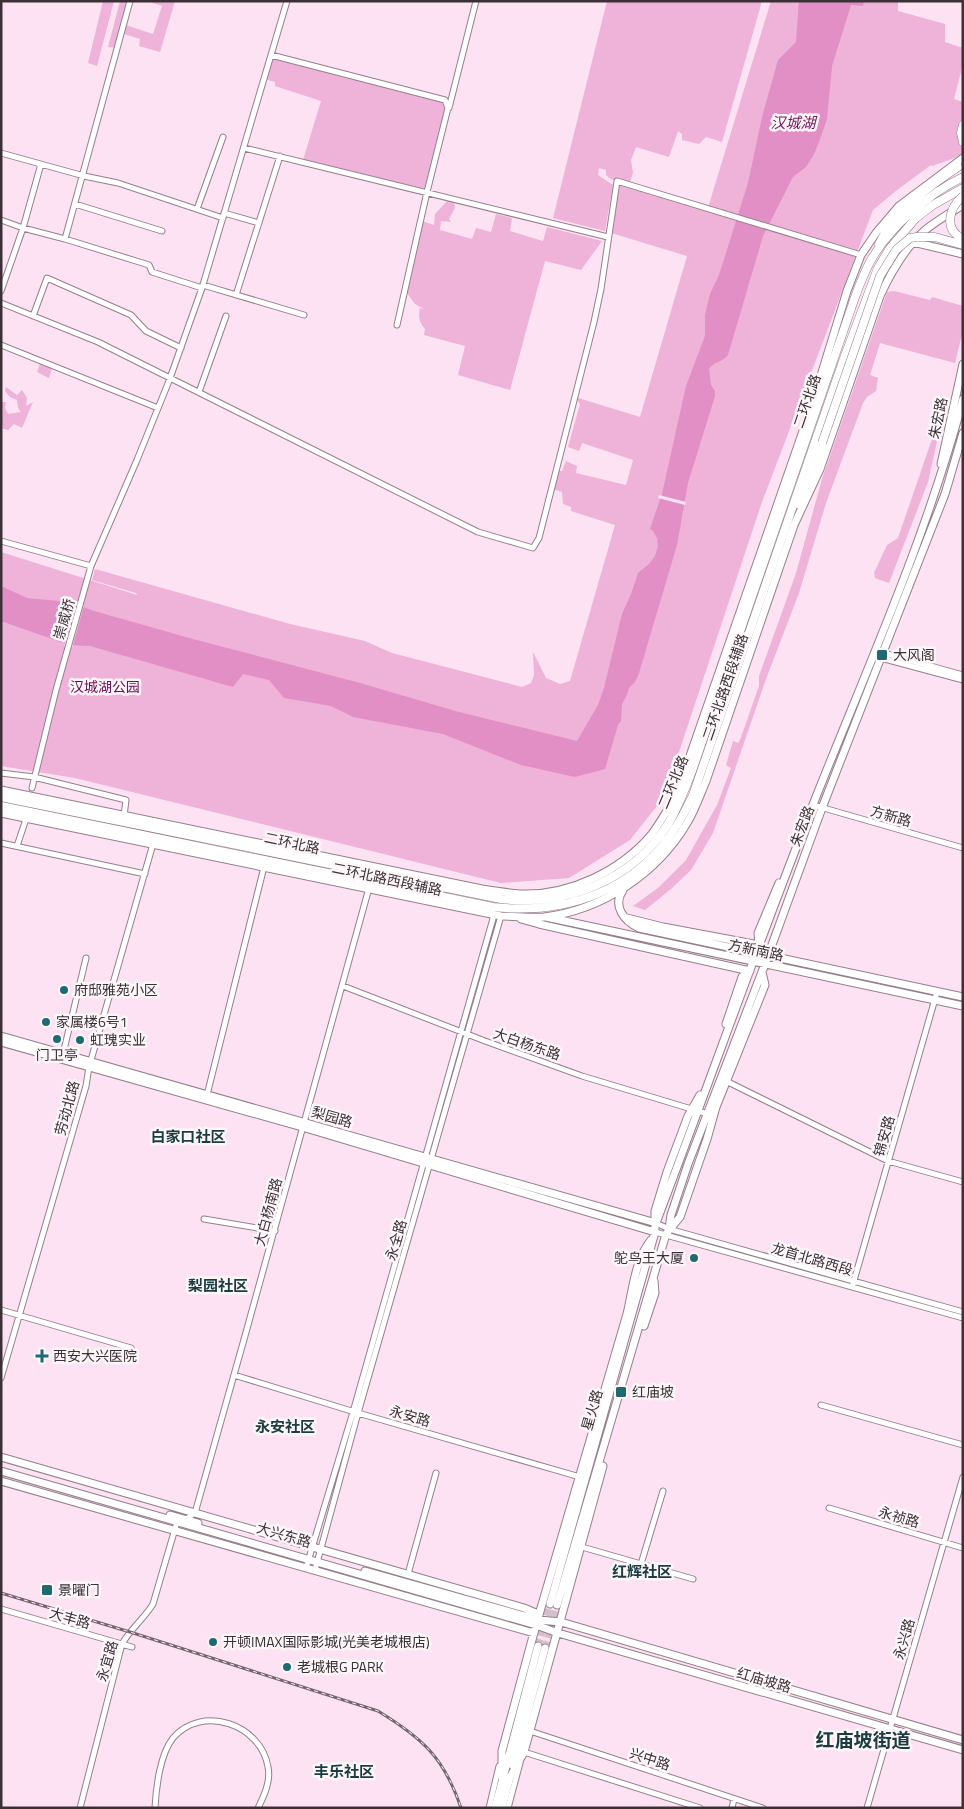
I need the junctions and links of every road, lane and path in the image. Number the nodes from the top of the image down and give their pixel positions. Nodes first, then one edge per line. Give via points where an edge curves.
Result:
1 (130, 1) edge
2 (287, 1) edge
3 (476, 1) edge
4 (271, 56) junction
5 (448, 108) junction
6 (963, 125) edge
7 (223, 137) dead end
8 (963, 142) edge
9 (244, 148) junction
10 (1, 153) edge
11 (280, 156) junction
12 (963, 158) edge
13 (41, 164) junction
14 (961, 166) edge
15 (945, 170) junction
16 (84, 176) junction
17 (963, 177) edge
18 (938, 182) junction
19 (963, 188) edge
20 (427, 192) junction
21 (963, 196) edge
22 (75, 204) junction
23 (963, 205) edge
24 (197, 209) junction
25 (224, 215) junction
26 (914, 215) junction
27 (1, 220) edge
28 (259, 222) junction
29 (23, 228) junction
30 (162, 231) dead end
31 (608, 237) junction
32 (65, 239) junction
33 (963, 239) edge
34 (913, 242) junction
35 (963, 245) edge
36 (963, 254) edge
37 (861, 255) junction
38 (871, 259) junction
39 (202, 286) junction
40 (1, 291) edge
41 (236, 295) junction
42 (1, 303) edge
43 (304, 314) dead end
44 (33, 316) junction
45 (226, 316) dead end
46 (397, 325) dead end
47 (1, 345) edge
48 (181, 348) junction
49 (963, 364) edge
50 (171, 378) junction
51 (199, 392) junction
52 (963, 399) edge
53 (158, 408) junction
54 (963, 433) edge
55 (963, 453) edge
56 (952, 471) junction
57 (816, 476) junction
58 (939, 478) junction
59 (806, 492) junction
60 (795, 512) junction
61 (1, 541) edge
62 (91, 566) junction
63 (882, 655) junction
64 (963, 675) edge
65 (963, 680) edge
66 (1, 773) edge
67 (34, 777) junction
68 (32, 788) dead end
69 (1, 790) edge
70 (1, 797) edge
71 (813, 805) junction
72 (1, 806) edge
73 (822, 808) junction
74 (1, 813) edge
75 (124, 816) junction
76 (26, 822) dead end
77 (1, 843) edge
78 (153, 844) junction
79 (17, 846) junction
80 (963, 848) edge
81 (264, 867) junction
82 (145, 874) junction
83 (369, 888) junction
84 (624, 888) junction
85 (498, 915) junction
86 (514, 916) junction
87 (543, 917) junction
88 (758, 949) junction
89 (768, 954) junction
90 (86, 958) dead end
91 (753, 962) junction
92 (764, 968) junction
93 (750, 971) junction
94 (343, 986) junction
95 (937, 992) junction
96 (963, 997) edge
97 (935, 1000) junction
98 (963, 1006) edge
99 (464, 1033) junction
100 (1, 1036) edge
101 (1, 1042) edge
102 (64, 1054) junction
103 (90, 1064) junction
104 (726, 1080) junction
105 (207, 1095) junction
106 (696, 1110) junction
107 (710, 1117) junction
108 (303, 1125) junction
109 (428, 1161) junction
110 (888, 1161) junction
111 (963, 1182) edge
112 (204, 1219) dead end
113 (656, 1223) junction
114 (275, 1231) junction
115 (667, 1231) junction
116 (655, 1234) junction
117 (653, 1278) junction
118 (853, 1284) junction
119 (630, 1301) junction
120 (1, 1310) edge
121 (963, 1312) edge
122 (20, 1315) junction
123 (963, 1318) edge
124 (630, 1323) junction
125 (131, 1348) dead end
126 (617, 1359) junction
127 (234, 1375) junction
128 (1, 1378) edge
129 (821, 1405) dead end
130 (603, 1408) junction
131 (356, 1412) junction
132 (963, 1446) edge
133 (589, 1448) junction
134 (603, 1452) junction
135 (1, 1457) edge
136 (591, 1464) junction
137 (1, 1467) edge
138 (1, 1471) edge
139 (602, 1471) junction
140 (436, 1473) dead end
141 (580, 1477) junction
142 (963, 1477) edge
143 (1, 1481) edge
144 (663, 1491) dead end
145 (829, 1508) dead end
146 (195, 1513) junction
147 (186, 1519) junction
148 (177, 1522) junction
149 (174, 1530) junction
150 (944, 1542) junction
151 (312, 1547) junction
152 (582, 1547) junction
153 (963, 1548) edge
154 (320, 1549) junction
155 (309, 1557) junction
156 (318, 1560) junction
157 (641, 1564) junction
158 (306, 1568) junction
159 (315, 1570) junction
160 (408, 1574) junction
161 (693, 1579) dead end
162 (1, 1609) edge
163 (538, 1622) junction
164 (561, 1622) junction
165 (534, 1633) junction
166 (558, 1633) junction
167 (122, 1644) junction
168 (542, 1647) tunnel mouth
169 (132, 1648) dead end
170 (892, 1719) junction
171 (889, 1729) junction
172 (530, 1731) junction
173 (963, 1740) edge
174 (963, 1750) edge
175 (502, 1751) junction
176 (524, 1752) junction
177 (505, 1780) junction
178 (734, 1799) junction
179 (80, 1808) edge
180 (155, 1808) edge
181 (258, 1808) edge
182 (490, 1808) edge
183 (495, 1808) edge
184 (502, 1808) edge
185 (508, 1808) edge
186 (700, 1808) edge
187 (732, 1808) edge
188 (763, 1808) edge
189 (867, 1808) edge

1 - 16 street
2 - 4 street, 崇威桥
3 - 5 street
4 - 5 street via 445,100
4 - 9 street, 崇威桥
5 - 20 street
6 - 8 highway
7 - 24 street
9 - 11 street
9 - 25 street, 崇威桥
10 - 13 street
11 - 20 street
11 - 28 street
12 - 15 main road, 二环北路西段辅路
13 - 16 street
13 - 29 street
14 - 15 main road
14 - 18 highway
15 - 18 main road
15 - 37 main road, 二环北路西段辅路 via 900,206
16 - 22 street
16 - 24 street via 118,183
17 - 26 highway, 二环北路 via 936,191
18 - 38 highway via 897,216
19 - 26 highway, 二环北路
20 - 31 street
20 - 46 street
21 - 33 highway, bridge via 954,205 950,216 951,227
22 - 30 street
22 - 32 street
23 - 34 main road, 二环北路西段辅路 via 932,224
24 - 25 street
25 - 28 street
25 - 39 street, 崇威桥
26 - 38 highway, 二环北路 via 893,231
26 - 60 highway, 二环北路 via 878,268 843,361
27 - 29 street
28 - 41 street
29 - 32 street
29 - 40 street
31 - 37 street via 617,180
31 - 51 street via 594,322 539,538 533,548 478,532
32 - 39 street via 149,265 152,272
34 - 36 main road
34 - 57 main road, 二环北路西段辅路 via 892,271 880,296
35 - 59 highway, bridge via 935,237 916,237 896,250 880,276
37 - 75 main road, 二环北路西段辅路 via 674,799 652,834 618,864 564,889 521,894 482,889
38 - 70 highway, 二环北路 via 680,803 652,843 610,879 553,899 501,899
39 - 41 street
39 - 48 street, 崇威桥
41 - 43 street
42 - 44 street
44 - 48 street via 47,278 131,315 146,332
44 - 50 street via 98,342
45 - 51 street
47 - 53 street
48 - 50 street, 崇威桥
49 - 58 main road, 朱宏路
50 - 51 street
50 - 53 street, 崇威桥
52 - 58 main road, 朱宏路
53 - 62 street, 崇威桥
54 - 56 main road, 朱宏路
55 - 56 main road
56 - 63 main road, 朱宏路
57 - 59 main road
57 - 60 main road, 二环北路西段辅路
58 - 71 main road, 朱宏路 via 909,563
59 - 60 highway
60 - 72 highway, 二环北路 via 693,795 678,825 645,863 619,883 593,896 554,907 518,910 493,907
60 - 84 main road, 二环北路西段辅路 via 694,811 680,834 651,868
61 - 62 street
62 - 67 street, 崇威桥
63 - 64 street
63 - 65 street
63 - 73 main road, 朱宏路
66 - 67 street
67 - 68 street, 崇威桥
67 - 75 street via 126,800
69 - 75 main road, 二环北路西段辅路
71 - 73 street, 方新路
71 - 88 main road, 朱宏路
73 - 80 street, 方新路
73 - 89 main road, 朱宏路
74 - 78 main road, 二环北路西段辅路
76 - 79 street
77 - 79 street
78 - 81 main road, 二环北路西段辅路
78 - 82 street, 劳动北路
79 - 82 street
81 - 83 main road, 二环北路西段辅路
81 - 105 street
82 - 103 street, 劳动北路
83 - 85 main road, 二环北路西段辅路
83 - 94 street, 大白杨南路
84 - 87 main road, 二环北路西段辅路 via 576,910
84 - 88 main road, 方新南路 via 619,896 620,910 626,917
85 - 86 main road, 二环北路西段辅路
85 - 99 street, 永全路
86 - 87 main road, 二环北路西段辅路
86 - 93 main road
87 - 91 main road, 方新南路
88 - 89 main road, 方新南路
88 - 91 main road, 朱宏路
89 - 92 main road, 朱宏路
89 - 95 main road, 方新南路
90 - 102 street
91 - 92 main road, 方新南路
91 - 93 main road, 朱宏路
92 - 97 main road, 方新南路
92 - 104 main road via 764,985
92 - 107 main road, 朱宏路 via 713,1099
93 - 106 main road, 朱宏路
94 - 99 street, 大白杨东路
94 - 108 street, 大白杨南路
95 - 96 main road, 方新南路
95 - 97 street, 锦安路
97 - 98 main road, 方新南路
97 - 110 street, 锦安路
99 - 106 street, 大白杨东路 via 582,1076
99 - 109 street, 永全路
100 - 102 main road, 梨园路
101 - 103 main road, 梨园路
102 - 103 main road, 梨园路
103 - 105 main road, 梨园路
103 - 108 main road, 梨园路
103 - 122 street, 劳动北路
104 - 107 main road
104 - 110 street
105 - 108 main road, 梨园路
106 - 107 street, 大白杨东路
106 - 113 main road, 朱宏路
107 - 115 main road, 朱宏路
108 - 109 main road, 梨园路
108 - 114 street, 大白杨南路
109 - 113 main road, 梨园路
109 - 116 main road, 梨园路
109 - 131 street, 永全路
110 - 111 street
110 - 118 street, 锦安路
112 - 114 street
113 - 115 street, 龙首北路西段
113 - 116 main road, 星火路
114 - 127 street, 大白杨南路
115 - 116 street, 龙首北路西段
115 - 117 main road, 星火路
115 - 118 street, 龙首北路西段
116 - 119 main road via 643,1250
116 - 124 main road, 星火路
117 - 134 main road, 星火路
117 - 139 main road via 655,1293
118 - 121 street, 龙首北路西段
118 - 123 street, 龙首北路西段
119 - 124 main road
119 - 126 main road
120 - 122 street
122 - 125 street
122 - 128 street, 劳动北路
124 - 126 main road, 星火路
126 - 130 main road, 星火路
127 - 131 street, 永安路
127 - 146 street, 大白杨南路
129 - 132 street
130 - 133 main road
130 - 136 main road, 星火路
131 - 141 street, 永安路
131 - 151 street, 永全路
131 - 154 street, 永全路
133 - 136 main road
133 - 141 main road
134 - 136 main road, 星火路 via 554,1605
134 - 139 main road
135 - 146 main road
137 - 147 main road, 大兴东路
138 - 148 main road, 大兴东路
139 - 152 main road
140 - 160 street
141 - 163 main road
142 - 150 street, 永兴路
143 - 149 main road
144 - 157 street
145 - 150 street, 永祯路
146 - 147 street
146 - 151 main road
147 - 148 street
147 - 155 main road, 大兴东路
148 - 149 street
148 - 155 main road, 大兴东路
149 - 158 main road
149 - 167 street, 永宜路 via 153,1604
150 - 153 street, 永祯路
150 - 170 street, 永兴路
151 - 154 main road
151 - 155 street, 永全路
152 - 157 street
152 - 164 main road
154 - 156 street, 永全路
154 - 160 main road
155 - 156 main road, 大兴东路
155 - 158 street, 永全路
156 - 159 street, 永全路
156 - 163 main road, 大兴东路
157 - 161 street
158 - 159 main road
159 - 165 main road
160 - 163 main road via 524,1608 538,1614
162 - 167 street, 大丰路
163 - 164 main road, 大兴东路
163 - 165 main road
163 - 166 main road, 大兴东路
164 - 166 main road
164 - 170 main road, 红庙坡路
165 - 175 main road
166 - 171 main road, 红庙坡路
166 - 172 main road
167 - 169 street, 大丰路
167 - 179 street, 永宜路
168 - 177 main road
170 - 171 street, 永兴路
170 - 173 main road, 红庙坡路
171 - 174 main road, 红庙坡路
171 - 189 street, 永兴路
172 - 176 main road
172 - 178 street, 兴中路
175 - 177 main road
175 - 182 street
176 - 177 main road
176 - 185 street
176 - 186 street
177 - 183 main road
177 - 184 main road
178 - 187 street
178 - 188 street, 兴中路
180 - 181 street via 157,1782 173,1738 188,1726 210,1721 235,1725 248,1734 264,1754 268,1780

